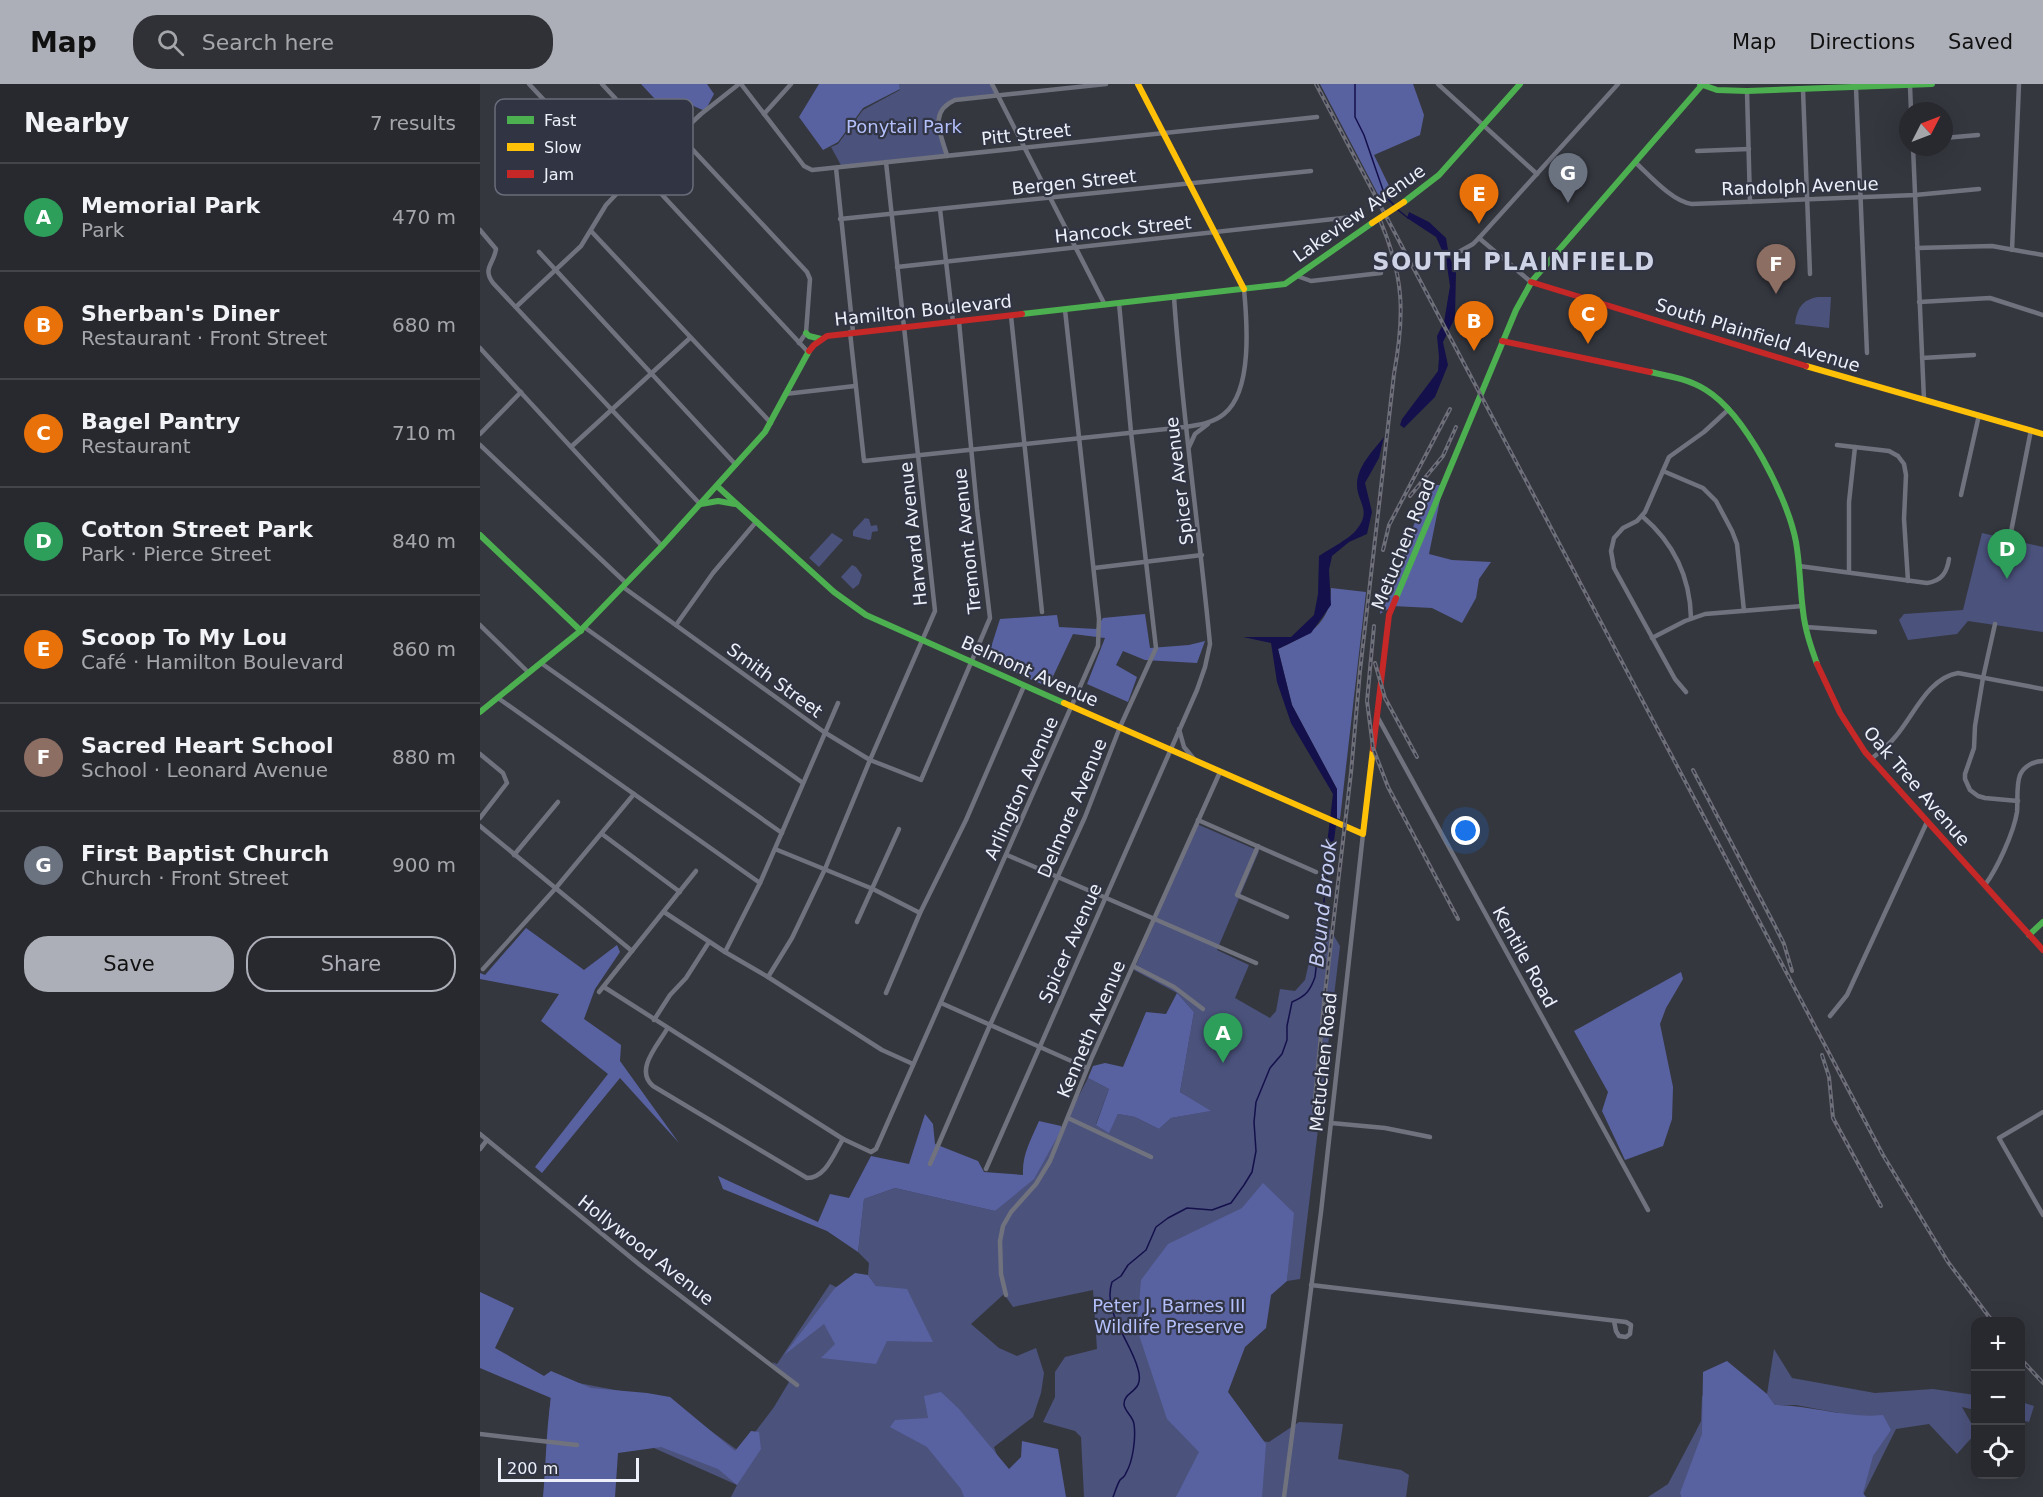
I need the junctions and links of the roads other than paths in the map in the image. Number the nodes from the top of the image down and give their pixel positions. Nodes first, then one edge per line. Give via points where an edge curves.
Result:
1 (602, 84) edge
2 (740, 84) edge
3 (791, 84) edge
4 (992, 84) edge
5 (1106, 84) edge
6 (1138, 84) edge
7 (1438, 84) edge
8 (1617, 84) edge
9 (1932, 84) edge
10 (2019, 84) edge
11 (1518, 85) edge
12 (1701, 85) edge
13 (531, 86) edge
14 (1910, 86) junction
15 (1856, 88) junction
16 (1803, 90) junction
17 (1748, 91) junction
18 (998, 96) junction
19 (543, 99) edge
20 (616, 99) edge
21 (1911, 102) edge
22 (764, 114) junction
23 (1317, 117) dead end
24 (693, 122) edge
25 (1482, 127) junction
26 (1164, 133) junction
27 (1978, 135) dead end
28 (1953, 137) edge
29 (1024, 148) junction
30 (1749, 149) junction
31 (693, 150) edge
32 (1697, 150) dead end
33 (947, 156) junction
34 (1913, 156) edge
35 (886, 162) junction
36 (1636, 163) junction
37 (836, 168) junction
38 (1311, 171) dead end
39 (1537, 174) junction
40 (1190, 184) junction
41 (1979, 189) dead end
42 (615, 195) edge
43 (662, 195) edge
44 (1915, 195) junction
45 (1861, 197) junction
46 (1050, 199) junction
47 (1806, 200) junction
48 (1750, 202) junction
49 (939, 209) junction
50 (891, 213) junction
51 (1352, 217) dead end
52 (840, 219) junction
53 (480, 230) edge
54 (591, 231) junction
55 (1215, 232) junction
56 (1479, 238) junction
57 (1075, 248) junction
58 (1917, 248) junction
59 (2012, 250) junction
60 (540, 252) dead end
61 (1457, 253) dead end
62 (2043, 255) edge
63 (946, 262) junction
64 (897, 267) junction
65 (555, 270) junction
66 (1381, 273) dead end
67 (1810, 274) dead end
68 (1297, 276) junction
69 (1531, 282) junction
70 (1285, 284) joint
71 (1244, 289) junction
72 (1174, 297) junction
73 (1919, 302) junction
74 (1119, 303) junction
75 (1105, 305) junction
76 (516, 307) junction
77 (1065, 310) junction
78 (2043, 315) edge
79 (1011, 316) junction
80 (956, 322) junction
81 (903, 327) junction
82 (851, 332) junction
83 (806, 333) junction
84 (690, 338) junction
85 (821, 339) junction
86 (1502, 341) junction
87 (799, 343) junction
88 (481, 352) edge
89 (808, 352) junction
90 (1867, 353) dead end
91 (1974, 355) dead end
92 (1922, 358) junction
93 (651, 374) junction
94 (855, 386) junction
95 (521, 392) junction
96 (785, 394) junction
97 (1924, 400) junction
98 (1729, 409) junction
99 (612, 410) junction
100 (1979, 415) junction
101 (1210, 422) junction
102 (771, 423) junction
103 (1185, 427) junction
104 (2031, 430) junction
105 (1131, 432) junction
106 (480, 434) edge
107 (2043, 434) edge
108 (1078, 437) junction
109 (1025, 444) junction
110 (480, 445) edge
111 (1838, 445) dead end
112 (572, 446) junction
113 (1855, 447) junction
114 (1188, 449) junction
115 (971, 450) junction
116 (918, 455) junction
117 (736, 465) junction
118 (1663, 471) junction
119 (717, 486) junction
120 (1961, 495) dead end
121 (700, 504) junction
122 (735, 504) junction
123 (1642, 516) junction
124 (756, 522) junction
125 (480, 535) edge
126 (2009, 542) dead end
127 (662, 546) junction
128 (1202, 555) junction
129 (1949, 559) dead end
130 (1147, 561) junction
131 (1799, 566) junction
132 (1094, 568) junction
133 (1849, 573) junction
134 (1908, 580) junction
135 (624, 585) junction
136 (1803, 606) junction
137 (1744, 611) junction
138 (1042, 612) dead end
139 (1691, 618) junction
140 (1995, 624) dead end
141 (480, 625) edge
142 (676, 625) junction
143 (1806, 627) junction
144 (582, 629) junction
145 (1875, 632) dead end
146 (1652, 638) junction
147 (923, 641) junction
148 (972, 662) junction
149 (542, 663) junction
150 (529, 673) junction
151 (1983, 678) junction
152 (1024, 686) junction
153 (2043, 689) edge
154 (1686, 692) dead end
155 (498, 698) junction
156 (838, 703) dead end
157 (1072, 707) junction
158 (480, 712) edge
159 (1377, 716) junction
160 (1120, 727) junction
161 (1179, 729) junction
162 (824, 732) junction
163 (1170, 749) junction
164 (480, 754) edge
165 (1871, 759) junction
166 (870, 760) junction
167 (1196, 761) junction
168 (2043, 761) edge
169 (1220, 772) junction
170 (921, 780) joint
171 (803, 783) junction
172 (634, 794) junction
173 (2018, 801) junction
174 (558, 802) dead end
175 (480, 818) edge
176 (1198, 820) junction
177 (1927, 822) junction
178 (480, 826) edge
179 (899, 829) dead end
180 (782, 833) junction
181 (602, 834) junction
182 (1364, 834) junction
183 (1258, 846) junction
184 (775, 849) junction
185 (514, 855) junction
186 (1007, 855) junction
187 (825, 869) junction
188 (696, 871) dead end
189 (1316, 872) dead end
190 (1058, 877) junction
191 (760, 883) junction
192 (1984, 885) junction
193 (555, 889) junction
194 (873, 889) junction
195 (680, 892) junction
196 (1105, 898) junction
197 (664, 912) junction
198 (920, 913) junction
199 (1287, 917) dead end
200 (1153, 919) junction
201 (857, 922) dead end
202 (2043, 922) edge
203 (2029, 935) junction
204 (709, 942) junction
205 (2043, 950) edge
206 (632, 951) junction
207 (724, 952) junction
208 (1256, 963) dead end
209 (1132, 966) junction
210 (483, 969) dead end
211 (768, 977) junction
212 (603, 987) junction
213 (599, 992) dead end
214 (886, 993) dead end
215 (941, 1003) junction
216 (1203, 1010) dead end
217 (1830, 1016) dead end
218 (654, 1020) junction
219 (990, 1025) junction
220 (668, 1029) junction
221 (1039, 1046) junction
222 (913, 1064) junction
223 (1088, 1068) junction
224 (2043, 1112) edge
225 (1068, 1118) junction
226 (1331, 1123) junction
227 (480, 1134) edge
228 (1430, 1137) dead end
229 (843, 1138) junction
230 (487, 1140) junction
231 (480, 1149) edge
232 (1151, 1157) dead end
233 (930, 1164) dead end
234 (986, 1169) dead end
235 (1648, 1210) dead end
236 (2043, 1215) edge
237 (1311, 1285) junction
238 (1006, 1295) dead end
239 (1614, 1321) dead end
240 (797, 1385) dead end
241 (480, 1434) edge
242 (577, 1445) dead end
243 (1284, 1497) edge

1 - 20 street
2 - 22 street, Pitt Street
2 - 24 street
3 - 22 street
4 - 18 street
5 - 18 street
6 - 26 street
7 - 25 street
8 - 39 street
9 - 14 street
10 - 59 street
11 - 25 street, Lakeview Avenue
12 - 17 street
12 - 36 street, Metuchen Road
13 - 19 street
14 - 15 street
14 - 21 street
15 - 16 street
15 - 45 street
16 - 17 street
16 - 47 street
17 - 30 street
18 - 29 street
18 - 33 street via 955,100 945,106 938,118 938,128
22 - 37 street, Pitt Street via 804,166 812,170
23 - 26 street, Pitt Street
25 - 39 street
25 - 68 street, Lakeview Avenue, bridge via 1439,175
26 - 29 street, Pitt Street
26 - 40 street
27 - 28 street
29 - 33 street, Pitt Street
29 - 46 street
30 - 32 street
30 - 48 street
31 - 83 street via 809,276
33 - 35 street, Pitt Street
34 - 44 street
35 - 37 street, Pitt Street
35 - 50 street, Harvard Avenue
36 - 48 street, Randolph Avenue via 1685,203
36 - 69 street, Metuchen Road
37 - 52 street
38 - 40 street, Bergen Street
39 - 56 street
40 - 46 street, Bergen Street
40 - 55 street
41 - 44 street, Randolph Avenue
42 - 54 street
43 - 87 street
44 - 45 street, Randolph Avenue
44 - 58 street
45 - 47 street, Randolph Avenue
45 - 90 street
46 - 49 street, Bergen Street
46 - 57 street
47 - 48 street, Randolph Avenue
47 - 67 street
49 - 50 street, Bergen Street
49 - 63 street, Tremont Avenue
50 - 52 street, Bergen Street
50 - 64 street, Harvard Avenue
51 - 55 street, Hancock Street
52 - 82 street
53 - 76 street via 496,249 488,277
54 - 65 street
54 - 84 street
55 - 57 street, Hancock Street
55 - 71 street
56 - 61 street
56 - 69 street, South Plainfield Avenue
57 - 63 street, Hancock Street
57 - 75 street
58 - 59 street via 1980,246
58 - 73 street
59 - 62 street
60 - 65 street
63 - 64 street, Hancock Street
63 - 80 street, Tremont Avenue
64 - 81 street, Harvard Avenue
65 - 76 street
65 - 93 street
66 - 68 street via 1311,281
68 - 70 street, Lakeview Avenue
69 - 86 street, Metuchen Road
69 - 97 street, South Plainfield Avenue
70 - 71 street, Hamilton Boulevard
71 - 72 street, Hamilton Boulevard
71 - 101 street via 1248,333 1243,376 1233,405
72 - 74 street, Hamilton Boulevard
72 - 103 street, Spicer Avenue
73 - 78 street via 1990,298
73 - 92 street
74 - 75 street, Hamilton Boulevard
74 - 105 street, Delmore Avenue
75 - 77 street, Hamilton Boulevard
76 - 99 street
77 - 79 street, Hamilton Boulevard
77 - 108 street, Arlington Avenue
79 - 80 street, Hamilton Boulevard
79 - 109 street
80 - 81 street, Hamilton Boulevard
80 - 115 street, Tremont Avenue
81 - 82 street, Hamilton Boulevard
81 - 116 street, Harvard Avenue
82 - 85 street, Hamilton Boulevard
82 - 94 street
83 - 85 street
83 - 87 street
84 - 93 street
84 - 102 street
85 - 89 street, Hamilton Boulevard
86 - 98 street, Oak Tree Avenue via 1683,379 1709,392
86 - 159 street, Metuchen Road via 1389,615
87 - 89 street
88 - 95 street
89 - 96 street, Hamilton Boulevard
91 - 92 street
92 - 97 street
93 - 99 street
93 - 117 street
94 - 96 street
94 - 116 street via 864,461
95 - 106 street
95 - 112 street
96 - 102 street, Hamilton Boulevard
97 - 100 street, South Plainfield Avenue
98 - 118 street via 1674,452
98 - 131 street, Oak Tree Avenue via 1783,500 1793,528
99 - 112 street
99 - 121 street
100 - 104 street, South Plainfield Avenue
100 - 120 street
101 - 103 street
101 - 114 street via 1195,434
102 - 117 street, Hamilton Boulevard
103 - 105 street
103 - 114 street, Spicer Avenue
104 - 107 street, South Plainfield Avenue
104 - 126 street
105 - 108 street
105 - 130 street, Delmore Avenue
108 - 109 street
108 - 132 street, Arlington Avenue
109 - 115 street
109 - 138 street
110 - 135 street, Smith Street
111 - 113 street
112 - 127 street
113 - 133 street
113 - 134 street via 1889,451 1904,464
114 - 128 street, Spicer Avenue
115 - 116 street
115 - 148 street, Tremont Avenue via 990,618
116 - 147 street, Harvard Avenue via 936,611
117 - 119 street, Hamilton Boulevard
118 - 123 street
118 - 137 street via 1703,488 1716,501 1737,544
119 - 121 street, Hamilton Boulevard
119 - 122 street, Belmont Avenue
121 - 122 street
121 - 127 street, Hamilton Boulevard
122 - 124 street, Belmont Avenue
123 - 139 street via 1660,533 1681,565 1689,590
123 - 146 street via 1618,533 1611,558
124 - 142 street
124 - 147 street, Belmont Avenue via 849,604
125 - 144 street
127 - 135 street, Hamilton Boulevard
128 - 130 street
128 - 161 street, Spicer Avenue via 1209,653
129 - 134 street via 1937,580
130 - 132 street
130 - 160 street, Delmore Avenue via 1156,648
131 - 133 street
131 - 136 street, Oak Tree Avenue
132 - 157 street, Arlington Avenue via 1099,639
133 - 134 street
135 - 142 street, Smith Street
135 - 144 street, Hamilton Boulevard
136 - 137 street
136 - 143 street, Oak Tree Avenue
137 - 139 street
139 - 146 street
140 - 151 street
141 - 150 street
142 - 162 street, Smith Street
143 - 145 street
143 - 165 street, Oak Tree Avenue via 1813,653 1842,717
144 - 149 street, Hamilton Boulevard
144 - 171 street
146 - 154 street
147 - 148 street, Belmont Avenue
147 - 166 street, Harvard Avenue
148 - 152 street, Belmont Avenue
148 - 170 street, Tremont Avenue
149 - 150 street, Hamilton Boulevard
149 - 180 street
150 - 155 street, Hamilton Boulevard
151 - 153 street
151 - 165 street via 1958,673 1944,676 1896,736
151 - 173 street via 1974,748 1965,779 1978,796
152 - 157 street, Belmont Avenue
152 - 198 street via 966,820
155 - 158 street, Hamilton Boulevard
155 - 172 street
156 - 162 street
157 - 160 street, Belmont Avenue
157 - 186 street, Arlington Avenue
159 - 182 street, Metuchen Road
159 - 235 street, Kentile Road
160 - 163 street, Belmont Avenue
160 - 190 street, Delmore Avenue
161 - 163 street, Spicer Avenue
161 - 167 street via 1184,747
162 - 166 street, Smith Street
162 - 171 street
163 - 167 street, Belmont Avenue
163 - 196 street, Spicer Avenue
164 - 175 street via 502,772 507,783
165 - 177 street, Oak Tree Avenue
166 - 170 street, Smith Street
166 - 187 street, Harvard Avenue
167 - 169 street, Belmont Avenue
168 - 173 street via 2030,764 2021,772
169 - 176 street, Kenneth Avenue
169 - 182 street, Belmont Avenue
171 - 180 street
172 - 181 street
172 - 191 street
173 - 192 street via 2002,854
174 - 185 street
176 - 183 street
176 - 200 street, Kenneth Avenue
177 - 192 street, Oak Tree Avenue
177 - 217 street via 1847,995
178 - 185 street
179 - 194 street
180 - 184 street
181 - 193 street
181 - 195 street
182 - 226 street, Metuchen Road
183 - 189 street
183 - 199 street via 1237,895
184 - 187 street
184 - 191 street
185 - 193 street
186 - 190 street
186 - 215 street, Arlington Avenue
187 - 194 street
187 - 211 street, Harvard Avenue via 792,938
188 - 195 street
190 - 196 street
190 - 219 street, Delmore Avenue
191 - 207 street
192 - 203 street, Oak Tree Avenue
193 - 206 street
193 - 210 street
194 - 198 street
194 - 201 street
195 - 197 street
196 - 200 street
196 - 221 street, Spicer Avenue
197 - 204 street
197 - 206 street
198 - 214 street
200 - 208 street
200 - 209 street, Kenneth Avenue
202 - 203 street
203 - 205 street, Oak Tree Avenue
204 - 207 street
204 - 218 street
206 - 212 street
207 - 211 street
209 - 216 street via 1174,987
209 - 223 street, Kenneth Avenue
211 - 222 street via 882,1050
212 - 213 street
212 - 218 street
215 - 219 street
215 - 222 street, Arlington Avenue
218 - 220 street
219 - 221 street
219 - 233 street, Delmore Avenue
220 - 229 street
220 - 229 street via 646,1065 645,1076 653,1086 807,1178 823,1172
221 - 223 street
221 - 234 street, Spicer Avenue
222 - 229 street, Arlington Avenue via 878,1147 868,1151
223 - 225 street, Kenneth Avenue
224 - 236 street via 1999,1138
225 - 232 street
225 - 238 street, Kenneth Avenue via 1042,1176 1003,1226 1001,1274
226 - 228 street
226 - 237 street, Metuchen Road
227 - 230 street, Hollywood Avenue
230 - 231 street
230 - 240 street, Hollywood Avenue
237 - 239 street
237 - 243 street, Metuchen Road
241 - 242 street

